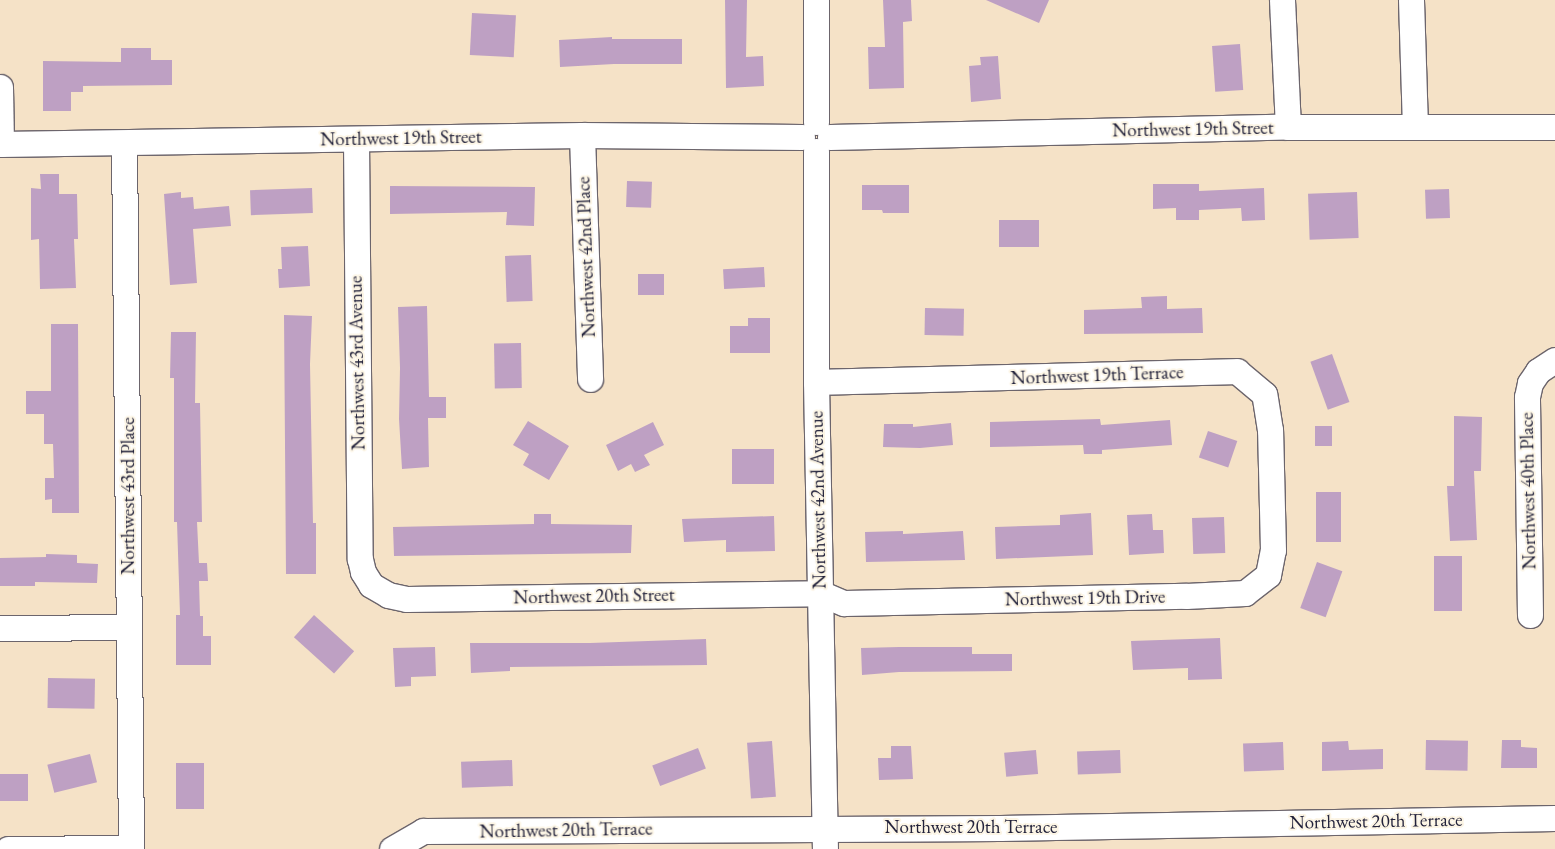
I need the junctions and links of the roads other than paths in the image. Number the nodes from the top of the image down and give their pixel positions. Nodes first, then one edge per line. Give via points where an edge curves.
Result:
1 (816, 0) edge
2 (1282, 0) edge
3 (1411, 0) edge
4 (0, 87) edge
5 (1415, 126) junction
6 (1288, 127) junction
7 (1555, 127) edge
8 (582, 135) junction
9 (816, 137) junction
10 (356, 139) junction
11 (124, 143) junction
12 (1, 144) edge
13 (1547, 366) edge
14 (590, 379) dead end
15 (816, 382) junction
16 (1272, 499) joint
17 (371, 584) joint
18 (820, 593) junction
19 (1530, 615) dead end
20 (129, 627) junction
21 (0, 628) edge
22 (1555, 818) edge
23 (825, 838) edge
24 (131, 848) edge
25 (8, 849) edge
26 (392, 849) edge

1 - 9 street, Northwest 42nd Avenue
2 - 6 street
3 - 5 street
4 - 12 street
5 - 6 street, Northwest 19th Street
5 - 7 street, Northwest 19th Street
6 - 9 street, Northwest 19th Street
8 - 9 street, Northwest 19th Street
8 - 10 street, Northwest 19th Street
8 - 14 street, Northwest 42nd Place
9 - 15 street, Northwest 42nd Avenue
10 - 11 street, Northwest 19th Street
10 - 17 street, Northwest 43rd Avenue via 360,559
11 - 12 street, Northwest 19th Street
11 - 20 street, Northwest 43rd Place
13 - 19 street, Northwest 40th Place via 1530,383 1527,398
15 - 16 street, Northwest 19th Terrace via 1237,371 1264,394 1270,430
15 - 18 street, Northwest 42nd Avenue
16 - 18 street, Northwest 19th Drive via 1273,550 1268,575 1244,593 844,602
17 - 18 street, Northwest 20th Street via 388,595 407,599
18 - 23 street, Northwest 42nd Avenue
20 - 21 street
20 - 24 street, Northwest 43rd Place
22 - 23 street, Northwest 20th Terrace via 1000,828
23 - 26 street, Northwest 20th Terrace via 423,831
24 - 25 street

